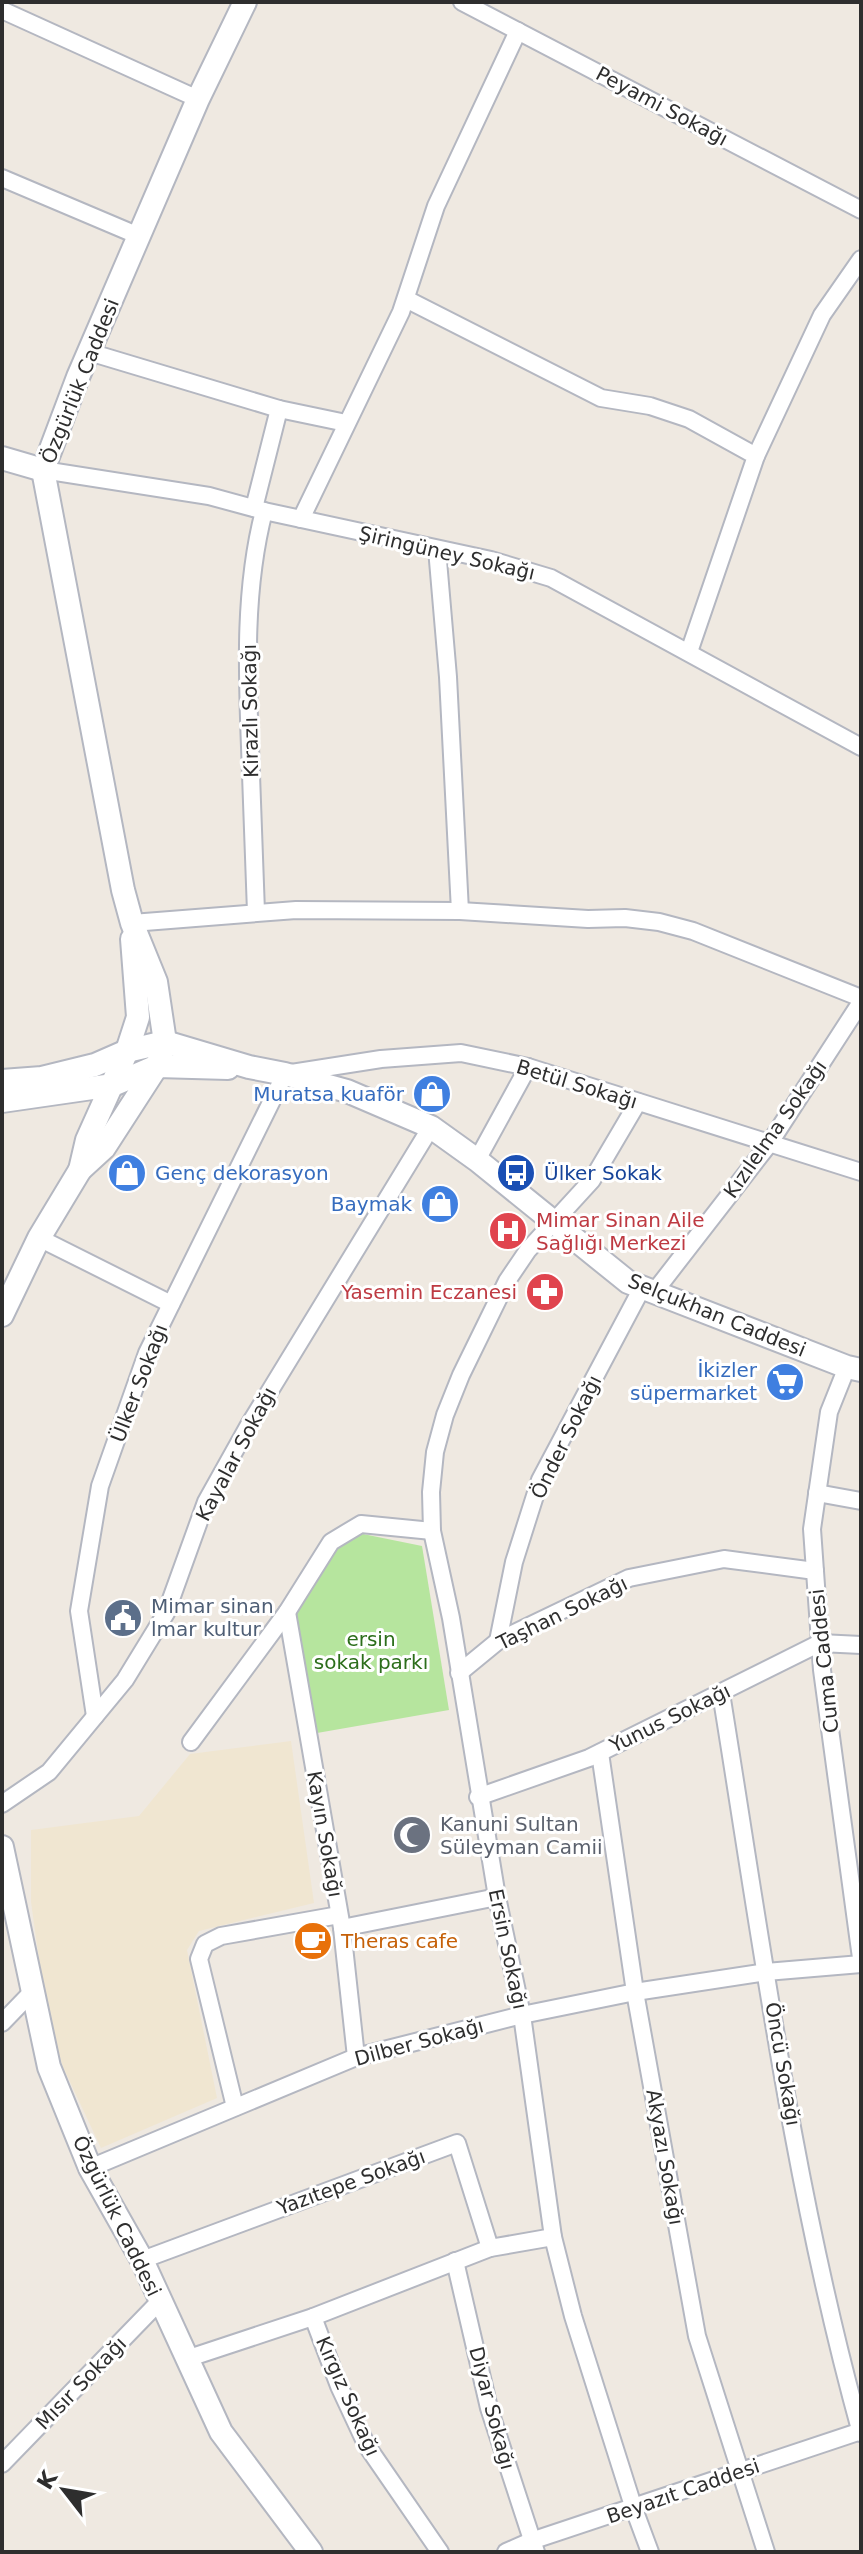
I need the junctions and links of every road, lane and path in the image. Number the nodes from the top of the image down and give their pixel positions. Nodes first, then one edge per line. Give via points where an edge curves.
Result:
1 (245, 2) edge
2 (462, 2) edge
3 (2, 10) edge
4 (518, 31) junction
5 (198, 99) junction
6 (2, 178) edge
7 (861, 210) edge
8 (139, 236) junction
9 (861, 259) edge
10 (406, 299) junction
11 (89, 352) junction
12 (279, 409) junction
13 (346, 423) junction
14 (756, 456) junction
15 (2, 458) edge
16 (43, 470) junction
17 (259, 510) junction
18 (301, 519) junction
19 (437, 549) junction
20 (689, 652) junction
21 (861, 747) edge
22 (460, 911) junction
23 (256, 912) junction
24 (132, 923) junction
25 (861, 1000) edge
26 (165, 1042) junction
27 (127, 1051) junction
28 (157, 1066) junction
29 (249, 1067) junction
30 (528, 1067) junction
31 (285, 1074) junction
32 (2, 1081) edge
33 (113, 1085) junction
34 (2, 1101) edge
35 (638, 1102) junction
36 (431, 1127) junction
37 (769, 1144) junction
38 (477, 1160) junction
39 (80, 1170) junction
40 (861, 1172) edge
41 (553, 1222) junction
42 (39, 1238) junction
43 (649, 1290) junction
44 (171, 1304) junction
45 (2, 1315) edge
46 (854, 1368) edge
47 (817, 1493) junction
48 (861, 1501) edge
49 (432, 1531) junction
50 (815, 1571) junction
51 (287, 1612) junction
52 (498, 1641) junction
53 (820, 1643) junction
54 (861, 1645) edge
55 (459, 1673) junction
56 (721, 1693) junction
57 (95, 1716) junction
58 (191, 1742) dead end
59 (600, 1753) junction
60 (478, 1797) junction
61 (2, 1804) edge
62 (2, 1847) edge
63 (497, 1897) junction
64 (340, 1922) junction
65 (861, 1958) edge
66 (861, 1964) edge
67 (766, 1972) junction
68 (32, 1992) junction
69 (635, 1992) junction
70 (522, 2015) junction
71 (2, 2023) edge
72 (356, 2057) junction
73 (235, 2107) junction
74 (90, 2168) junction
75 (553, 2237) junction
76 (490, 2248) junction
77 (142, 2260) junction
78 (455, 2261) junction
79 (159, 2302) junction
80 (313, 2317) junction
81 (186, 2359) junction
82 (861, 2432) edge
83 (2, 2464) edge
84 (742, 2472) junction
85 (634, 2509) junction
86 (534, 2546) edge
87 (311, 2552) edge
88 (440, 2552) edge
89 (506, 2552) edge
90 (650, 2552) edge
91 (766, 2552) edge

1 - 5 street, Özgürlük Caddesi
2 - 4 street, Peyami Sokağı
3 - 5 street
4 - 7 street, Peyami Sokağı
4 - 10 street via 436,206
5 - 8 street, Özgürlük Caddesi
6 - 8 street
8 - 11 street, Özgürlük Caddesi
9 - 14 street via 822,315
10 - 13 street
10 - 14 street via 601,398 689,419
11 - 12 street
11 - 16 street, Özgürlük Caddesi
12 - 13 street
12 - 17 street, Kirazlı Sokağı
13 - 18 street
14 - 20 street
15 - 16 street
16 - 17 street, Şiringüney Sokağı via 209,496
16 - 24 street, Özgürlük Caddesi
17 - 18 street, Şiringüney Sokağı
17 - 23 street, Kirazlı Sokağı via 248,617
18 - 19 street, Şiringüney Sokağı
19 - 20 street, Şiringüney Sokağı via 551,578
19 - 22 street
20 - 21 street, Şiringüney Sokağı
22 - 23 street
22 - 25 street via 659,922
23 - 24 street
24 - 26 street, Özgürlük Caddesi via 156,982
24 - 27 street, Özgürlük Caddesi via 138,1017
25 - 37 street, Kızılelma Sokağı
26 - 27 street, Selçukhan Caddesi
26 - 28 street, Özgürlük Caddesi
26 - 29 street, Selçukhan Caddesi
27 - 32 street, Selçukhan Caddesi via 42,1078
27 - 33 street, Özgürlük Caddesi
28 - 29 street, Selçukhan Caddesi
28 - 33 street, Selçukhan Caddesi
28 - 39 street, Özgürlük Caddesi via 104,1148
29 - 31 street, Selçukhan Caddesi
30 - 31 street, Betül Sokağı via 461,1053
30 - 35 street, Betül Sokağı
30 - 38 street
31 - 36 street, Selçukhan Caddesi via 347,1091
31 - 44 street, Ülker Sokağı
33 - 34 street, Selçukhan Caddesi
33 - 39 street, Özgürlük Caddesi via 87,1140
35 - 37 street, Betül Sokağı
35 - 41 street, Ersin Sokağı via 604,1163
36 - 38 street, Selçukhan Caddesi
36 - 57 street, Kayalar Sokağı via 206,1502 166,1613 125,1680
37 - 40 street, Betül Sokağı
37 - 43 street, Kızılelma Sokağı
38 - 41 street, Selçukhan Caddesi
39 - 42 street, Özgürlük Caddesi
41 - 43 street, Selçukhan Caddesi via 628,1282
41 - 49 street, Ersin Sokağı via 507,1281 445,1415 435,1452
42 - 44 street
42 - 45 street, Özgürlük Caddesi
43 - 46 street, Selçukhan Caddesi
43 - 52 street, Önder Sokağı via 540,1480 514,1562
44 - 57 street, Ülker Sokağı via 147,1353 100,1486 79,1611
46 - 47 street, Cuma Caddesi via 829,1412
47 - 48 street
47 - 50 street, Cuma Caddesi via 812,1529
49 - 51 street via 361,1524 331,1542
49 - 55 street, Ersin Sokağı
50 - 52 street, Taşhan Sokağı via 724,1559 629,1578
50 - 53 street, Cuma Caddesi
51 - 58 street
51 - 64 street, Kayın Sokağı
52 - 55 street, Taşhan Sokağı
53 - 54 street, Yunus Sokağı
53 - 56 street, Yunus Sokağı
53 - 65 street, Cuma Caddesi
55 - 60 street, Ersin Sokağı
56 - 59 street, Yunus Sokağı
56 - 67 street, Öncü Sokağı
57 - 61 street, Kayalar Sokağı via 49,1772
59 - 60 street, Yunus Sokağı
59 - 69 street, Akyazı Sokağı
60 - 63 street, Ersin Sokağı
62 - 68 street, Özgürlük Caddesi
63 - 64 street
63 - 70 street, Ersin Sokağı
64 - 72 street, Kayın Sokağı
64 - 73 street via 221,1936 205,1944 199,1959
66 - 67 street, Dilber Sokağı
67 - 69 street, Dilber Sokağı
67 - 82 street, Öncü Sokağı via 819,2266
68 - 71 street
68 - 74 street, Özgürlük Caddesi via 49,2067
69 - 70 street, Dilber Sokağı
69 - 84 street, Akyazı Sokağı via 697,2336
70 - 72 street, Dilber Sokağı
70 - 75 street, Ersin Sokağı
72 - 73 street, Dilber Sokağı
73 - 74 street, Dilber Sokağı
74 - 77 street, Özgürlük Caddesi
75 - 76 street
75 - 85 street, Ersin Sokağı
76 - 77 street, Yazıtepe Sokağı via 457,2143
76 - 78 street
77 - 79 street, Özgürlük Caddesi
78 - 80 street
78 - 86 street, Diyar Sokağı via 489,2408
79 - 81 street, Özgürlük Caddesi
79 - 83 street, Mısır Sokağı
80 - 81 street
80 - 88 street, Kırgız Sokağı via 367,2446
81 - 87 street, Özgürlük Caddesi via 221,2432
82 - 84 street, Beyazıt Caddesi
84 - 85 street, Beyazıt Caddesi
84 - 91 street, Akyazı Sokağı
85 - 86 street, Beyazıt Caddesi
85 - 90 street, Ersin Sokağı
86 - 89 street, Beyazıt Caddesi

